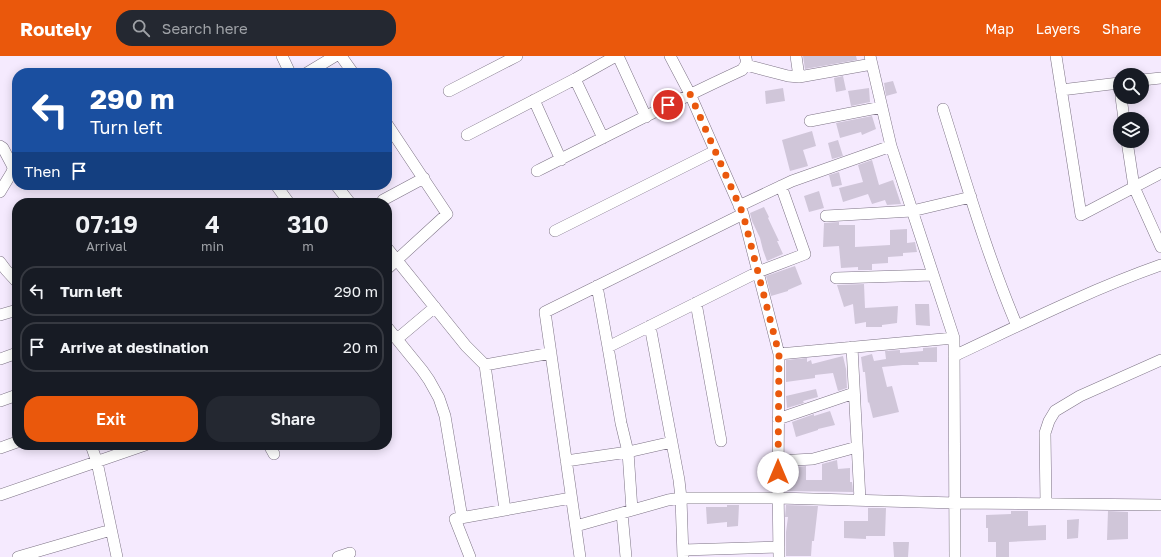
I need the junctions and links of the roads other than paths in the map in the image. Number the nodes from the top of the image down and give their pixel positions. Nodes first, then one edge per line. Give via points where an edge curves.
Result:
1 (282, 56) edge
2 (334, 56) edge
3 (341, 56) edge
4 (516, 56) edge
5 (617, 56) edge
6 (670, 56) edge
7 (796, 56) edge
8 (1056, 56) edge
9 (871, 60) edge
10 (316, 61) edge
11 (746, 61) edge
12 (288, 68) edge
13 (349, 68) edge
14 (799, 77) junction
15 (1161, 78) edge
16 (575, 79) junction
17 (1149, 79) edge
18 (1113, 86) edge
19 (1061, 90) junction
20 (449, 91) dead end
21 (690, 94) junction
22 (534, 100) junction
23 (882, 107) junction
24 (943, 109) dead end
25 (646, 117) junction
26 (810, 121) dead end
27 (392, 131) edge
28 (467, 135) dead end
29 (603, 138) junction
30 (0, 146) edge
31 (891, 146) junction
32 (1128, 148) edge
33 (715, 151) junction
34 (561, 160) junction
35 (12, 166) edge
36 (537, 171) dead end
37 (12, 172) edge
38 (1161, 172) edge
39 (424, 178) junction
40 (781, 186) junction
41 (1134, 187) junction
42 (280, 190) edge
43 (340, 190) edge
44 (0, 192) edge
45 (971, 197) junction
46 (286, 198) edge
47 (346, 198) edge
48 (387, 198) edge
49 (741, 210) junction
50 (912, 211) junction
51 (826, 216) dead end
52 (555, 231) dead end
53 (1161, 246) edge
54 (392, 254) edge
55 (397, 260) junction
56 (0, 262) edge
57 (392, 264) edge
58 (1161, 265) edge
59 (758, 272) junction
60 (933, 274) junction
61 (12, 277) edge
62 (836, 278) dead end
63 (597, 286) junction
64 (696, 303) junction
65 (435, 307) junction
66 (12, 311) edge
67 (0, 315) edge
68 (650, 326) junction
69 (1017, 326) junction
70 (392, 333) edge
71 (954, 338) junction
72 (397, 339) junction
73 (608, 347) junction
74 (852, 347) junction
75 (551, 353) junction
76 (779, 354) junction
77 (12, 355) edge
78 (954, 356) junction
79 (0, 359) edge
80 (1161, 360) edge
81 (485, 366) junction
82 (854, 393) junction
83 (12, 397) edge
84 (0, 401) edge
85 (778, 419) junction
86 (721, 440) dead end
87 (672, 442) junction
88 (12, 444) edge
89 (857, 447) junction
90 (0, 448) edge
91 (93, 450) edge
92 (131, 450) edge
93 (628, 452) junction
94 (566, 461) junction
95 (778, 461) junction
96 (97, 462) junction
97 (0, 495) edge
98 (572, 498) junction
99 (681, 498) junction
100 (778, 498) junction
101 (860, 500) junction
102 (955, 503) junction
103 (1046, 504) junction
104 (1161, 505) edge
105 (505, 510) junction
106 (627, 511) junction
107 (462, 518) junction
108 (576, 526) junction
109 (111, 530) junction
110 (779, 552) edge
111 (350, 553) dead end
112 (683, 553) edge
113 (18, 557) edge
114 (117, 557) edge
115 (338, 557) edge
116 (470, 557) edge
117 (580, 557) edge
118 (626, 557) edge
119 (955, 557) edge

1 - 12 street
2 - 10 street
3 - 13 street
4 - 20 street
5 - 16 street
5 - 25 street
6 - 21 street
7 - 14 street
8 - 19 street
9 - 14 street
9 - 23 street
11 - 14 street via 788,76
11 - 21 street via 742,70
15 - 17 street
16 - 22 street
16 - 29 street
18 - 19 street
19 - 41 street via 1081,215
21 - 25 street
21 - 33 street
22 - 28 street
22 - 34 street
23 - 26 street
23 - 31 street
24 - 45 street
25 - 29 street
27 - 39 street
29 - 34 street
30 - 35 street
31 - 40 street
31 - 50 street
32 - 41 street
33 - 49 street
33 - 52 street
34 - 36 street
37 - 44 street
38 - 41 street
39 - 48 street
39 - 55 street via 447,214
40 - 49 street
40 - 59 street via 805,254
41 - 53 street
42 - 46 street
43 - 47 street
45 - 50 street
45 - 69 street via 993,266
49 - 59 street
49 - 63 street
50 - 51 street
50 - 60 street
54 - 55 street
55 - 57 street
55 - 65 street
56 - 61 street
58 - 69 street
59 - 64 street
59 - 76 street
60 - 62 street
60 - 71 street
63 - 73 street
63 - 75 street via 545,312
64 - 68 street
64 - 86 street
65 - 72 street
65 - 81 street
66 - 67 street
68 - 73 street
68 - 87 street
69 - 78 street
70 - 72 street
71 - 74 street
71 - 78 street
72 - 107 street via 429,380 443,407
73 - 93 street
74 - 76 street
74 - 82 street
75 - 81 street
75 - 94 street
76 - 85 street
77 - 79 street
78 - 102 street
80 - 103 street via 1080,396 1055,411 1048,422 1045,434
81 - 105 street
82 - 85 street
82 - 89 street
83 - 84 street
85 - 95 street
87 - 93 street
87 - 99 street
88 - 90 street
89 - 95 street via 813,459
89 - 101 street
91 - 96 street
92 - 96 street
93 - 94 street
93 - 106 street
94 - 98 street
95 - 100 street
96 - 97 street
96 - 109 street
98 - 105 street
98 - 108 street
99 - 100 street
99 - 106 street
99 - 112 street
100 - 101 street
100 - 110 street
101 - 102 street
102 - 103 street
102 - 119 street
103 - 104 street
105 - 107 street
106 - 108 street
106 - 118 street
107 - 116 street via 455,519
108 - 117 street
109 - 113 street
109 - 114 street
110 - 112 street
111 - 115 street

